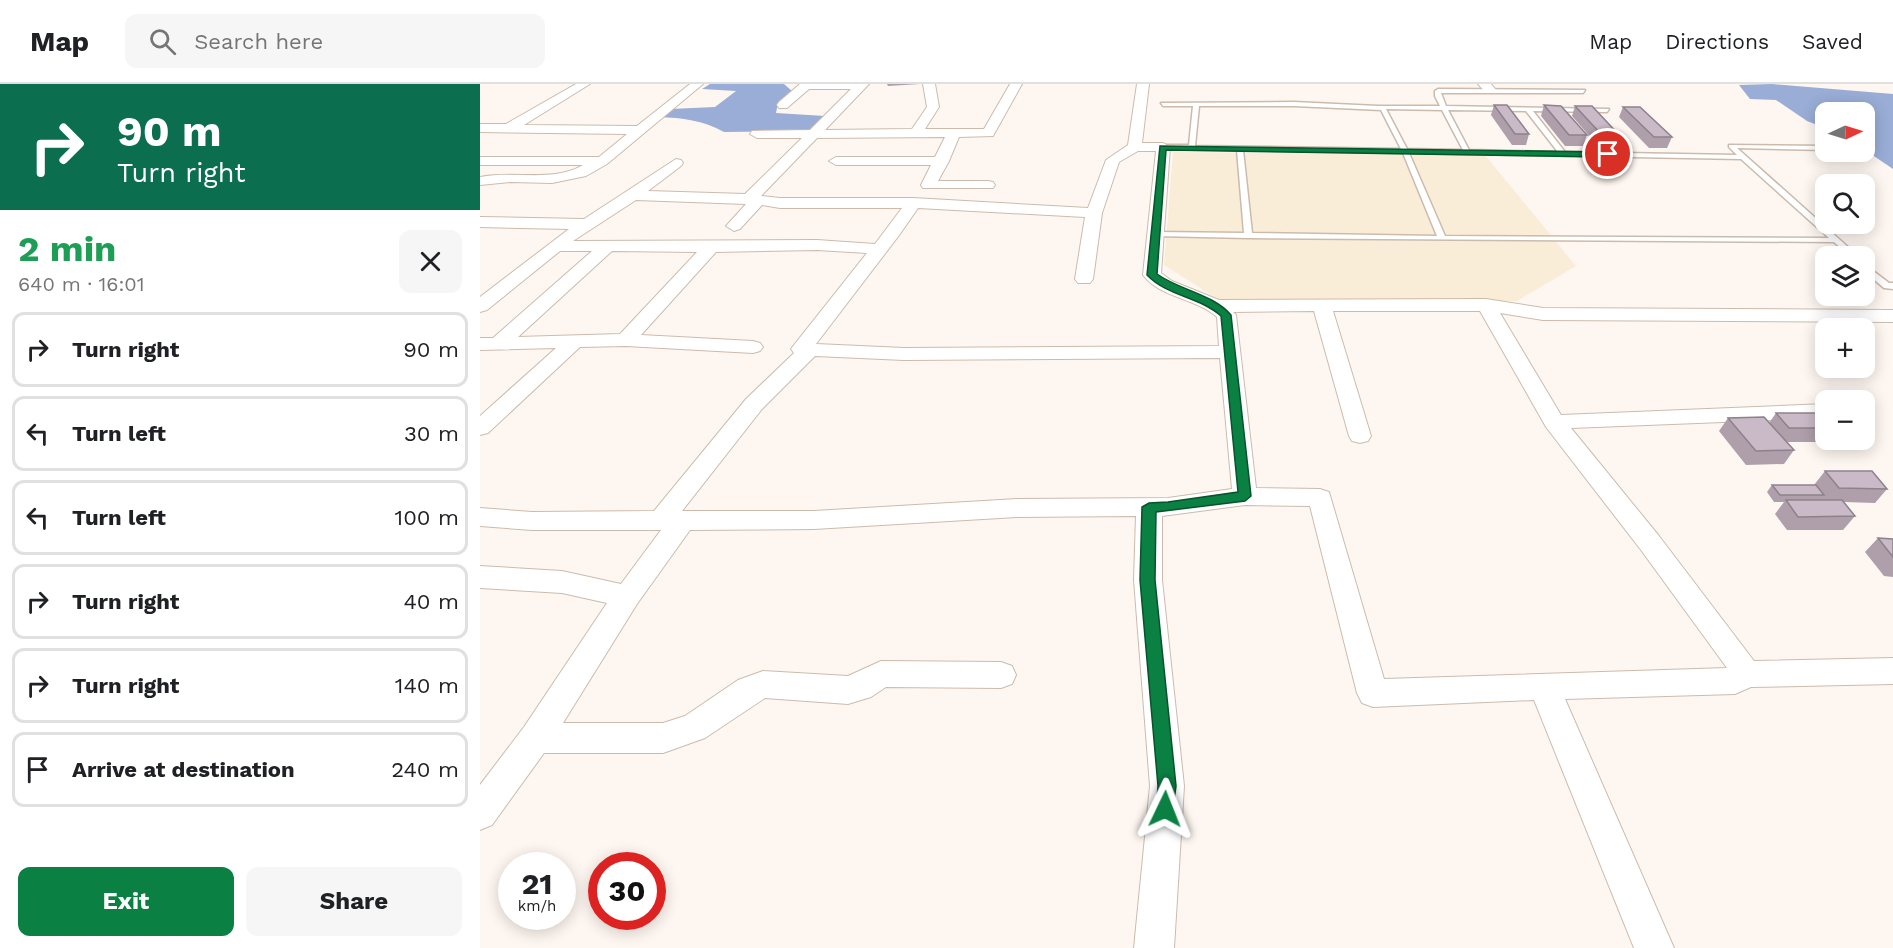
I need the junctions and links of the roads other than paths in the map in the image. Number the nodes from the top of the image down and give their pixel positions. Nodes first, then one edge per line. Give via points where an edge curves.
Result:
1 (584, 84) edge
2 (697, 84) edge
3 (807, 84) edge
4 (929, 84) edge
5 (1016, 84) edge
6 (1143, 84) edge
7 (862, 85) edge
8 (1487, 87) edge
9 (1583, 91) dead end
10 (1163, 104) dead end
11 (1196, 104) junction
12 (783, 105) dead end
13 (1380, 107) junction
14 (1443, 107) junction
15 (1528, 109) junction
16 (1607, 110) dead end
17 (480, 128) edge
18 (507, 129) junction
19 (641, 130) junction
20 (954, 133) junction
21 (757, 134) dead end
22 (812, 135) junction
23 (915, 135) junction
24 (489, 139) dead end
25 (1135, 147) junction
26 (1163, 147) junction
27 (1192, 148) junction
28 (1815, 148) edge
29 (1240, 149) junction
30 (1405, 151) junction
31 (1467, 152) junction
32 (1563, 154) junction
33 (1743, 157) junction
34 (480, 161) edge
35 (602, 161) junction
36 (836, 161) dead end
37 (942, 161) junction
38 (676, 163) dead end
39 (480, 182) edge
40 (988, 185) dead end
41 (633, 195) junction
42 (753, 199) junction
43 (912, 203) junction
44 (1094, 213) junction
45 (480, 222) edge
46 (588, 224) junction
47 (734, 226) dead end
48 (1155, 234) junction
49 (1248, 236) junction
50 (1442, 238) junction
51 (1836, 240) junction
52 (556, 246) junction
53 (1843, 246) edge
54 (607, 247) junction
55 (711, 247) junction
56 (880, 249) junction
57 (1875, 276) edge
58 (1084, 279) dead end
59 (1893, 286) edge
60 (1322, 304) junction
61 (1486, 305) junction
62 (480, 306) edge
63 (1216, 306) junction
64 (1893, 316) edge
65 (626, 340) junction
66 (574, 342) junction
67 (489, 344) edge
68 (753, 347) dead end
69 (810, 349) junction
70 (1230, 352) junction
71 (1815, 411) edge
72 (1554, 422) junction
73 (480, 428) edge
74 (1360, 436) dead end
75 (1245, 496) junction
76 (1149, 507) junction
77 (480, 517) edge
78 (671, 521) junction
79 (480, 577) edge
80 (627, 596) junction
81 (1893, 670) edge
82 (1745, 674) junction
83 (1001, 675) dead end
84 (1544, 686) junction
85 (536, 738) junction
86 (480, 813) edge
87 (1154, 948) edge
88 (1654, 948) edge

1 - 18 street
2 - 19 street
3 - 7 street
3 - 12 street
4 - 23 street via 933,107
5 - 20 street via 988,133
6 - 25 street
7 - 22 street
8 - 9 lane
8 - 14 lane via 1438,91
10 - 11 lane
11 - 13 lane
11 - 27 lane
13 - 14 lane
13 - 30 lane via 1386,110
14 - 15 lane
14 - 31 lane
15 - 16 lane
15 - 32 lane
17 - 18 street
18 - 19 street
18 - 24 street
19 - 35 street
20 - 23 street
20 - 37 street
21 - 22 street
22 - 23 street
22 - 42 street
25 - 26 street
25 - 44 street via 1113,160
26 - 27 lane
26 - 48 street
27 - 29 lane
28 - 33 lane via 1731,146
29 - 30 lane
29 - 49 lane
30 - 31 lane
30 - 50 lane
31 - 32 lane
32 - 33 lane
33 - 51 lane
34 - 35 street
35 - 39 street via 583,174 564,179 499,178
36 - 37 street
37 - 40 street via 928,185
38 - 41 street
41 - 42 street
41 - 46 street
42 - 43 street via 780,203
42 - 47 street
43 - 44 street
43 - 56 street
44 - 58 street
45 - 46 street
46 - 52 street
48 - 49 lane
48 - 63 street via 1152,275
49 - 50 lane
50 - 51 lane
51 - 53 lane
52 - 54 street
52 - 62 street
54 - 55 street
54 - 67 street
55 - 56 street via 817,245
55 - 65 street
56 - 69 street via 801,349
57 - 59 lane via 1887,286
60 - 61 street
60 - 63 street
60 - 74 street
61 - 64 street via 1543,315
61 - 72 street
63 - 70 street via 1226,315
65 - 66 street
65 - 68 street
66 - 67 street
66 - 73 street
69 - 70 street via 904,354
69 - 78 street via 754,404
70 - 75 street
71 - 72 street
72 - 82 street via 1650,543
75 - 76 street
75 - 84 street via 1320,498 1372,693
76 - 78 street via 1005,509 814,520
76 - 87 street via 1148,580 1167,786
77 - 78 street
78 - 80 street
79 - 80 street via 562,582
80 - 85 street
81 - 82 street
82 - 84 street via 1735,681
83 - 85 street via 881,674 848,690 763,684 694,728 663,738
84 - 88 street
85 - 86 street

